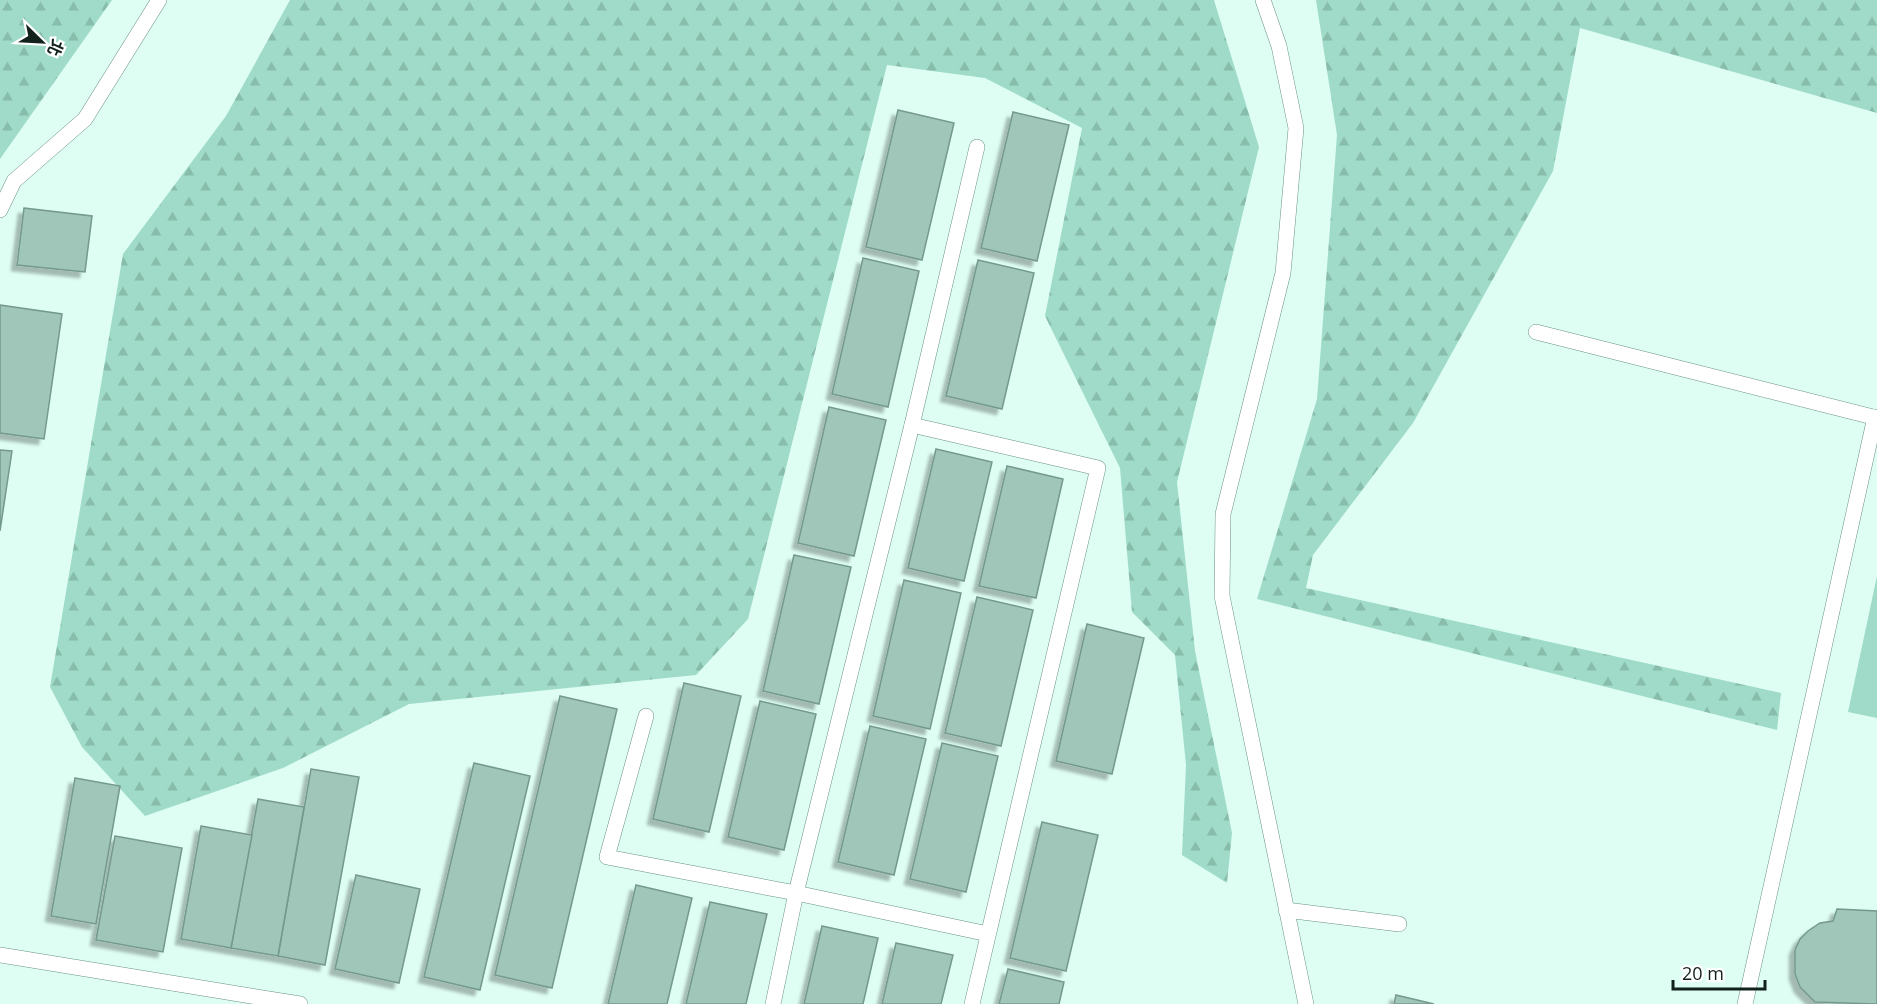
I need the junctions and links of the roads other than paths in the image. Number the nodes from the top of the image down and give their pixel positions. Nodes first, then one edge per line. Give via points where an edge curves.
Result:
1 (159, 0) edge
2 (1263, 0) edge
3 (976, 147) dead end
4 (0, 210) edge
5 (1536, 332) dead end
6 (1876, 417) edge
7 (912, 425) junction
8 (646, 716) dead end
9 (796, 893) junction
10 (1286, 910) junction
11 (1399, 924) dead end
12 (988, 934) junction
13 (0, 955) edge
14 (300, 1004) edge
15 (773, 1004) edge
16 (972, 1004) edge
17 (1306, 1004) edge
18 (1745, 1004) edge

1 - 4 lane via 85,119 14,181
2 - 10 lane via 1279,46 1296,128 1283,273 1223,514 1222,596
3 - 7 lane
5 - 6 lane
6 - 18 lane
7 - 9 lane
7 - 12 lane via 1098,468
8 - 9 lane via 607,857
9 - 12 lane
9 - 15 lane
10 - 11 lane
10 - 17 lane
12 - 16 lane
13 - 14 lane

